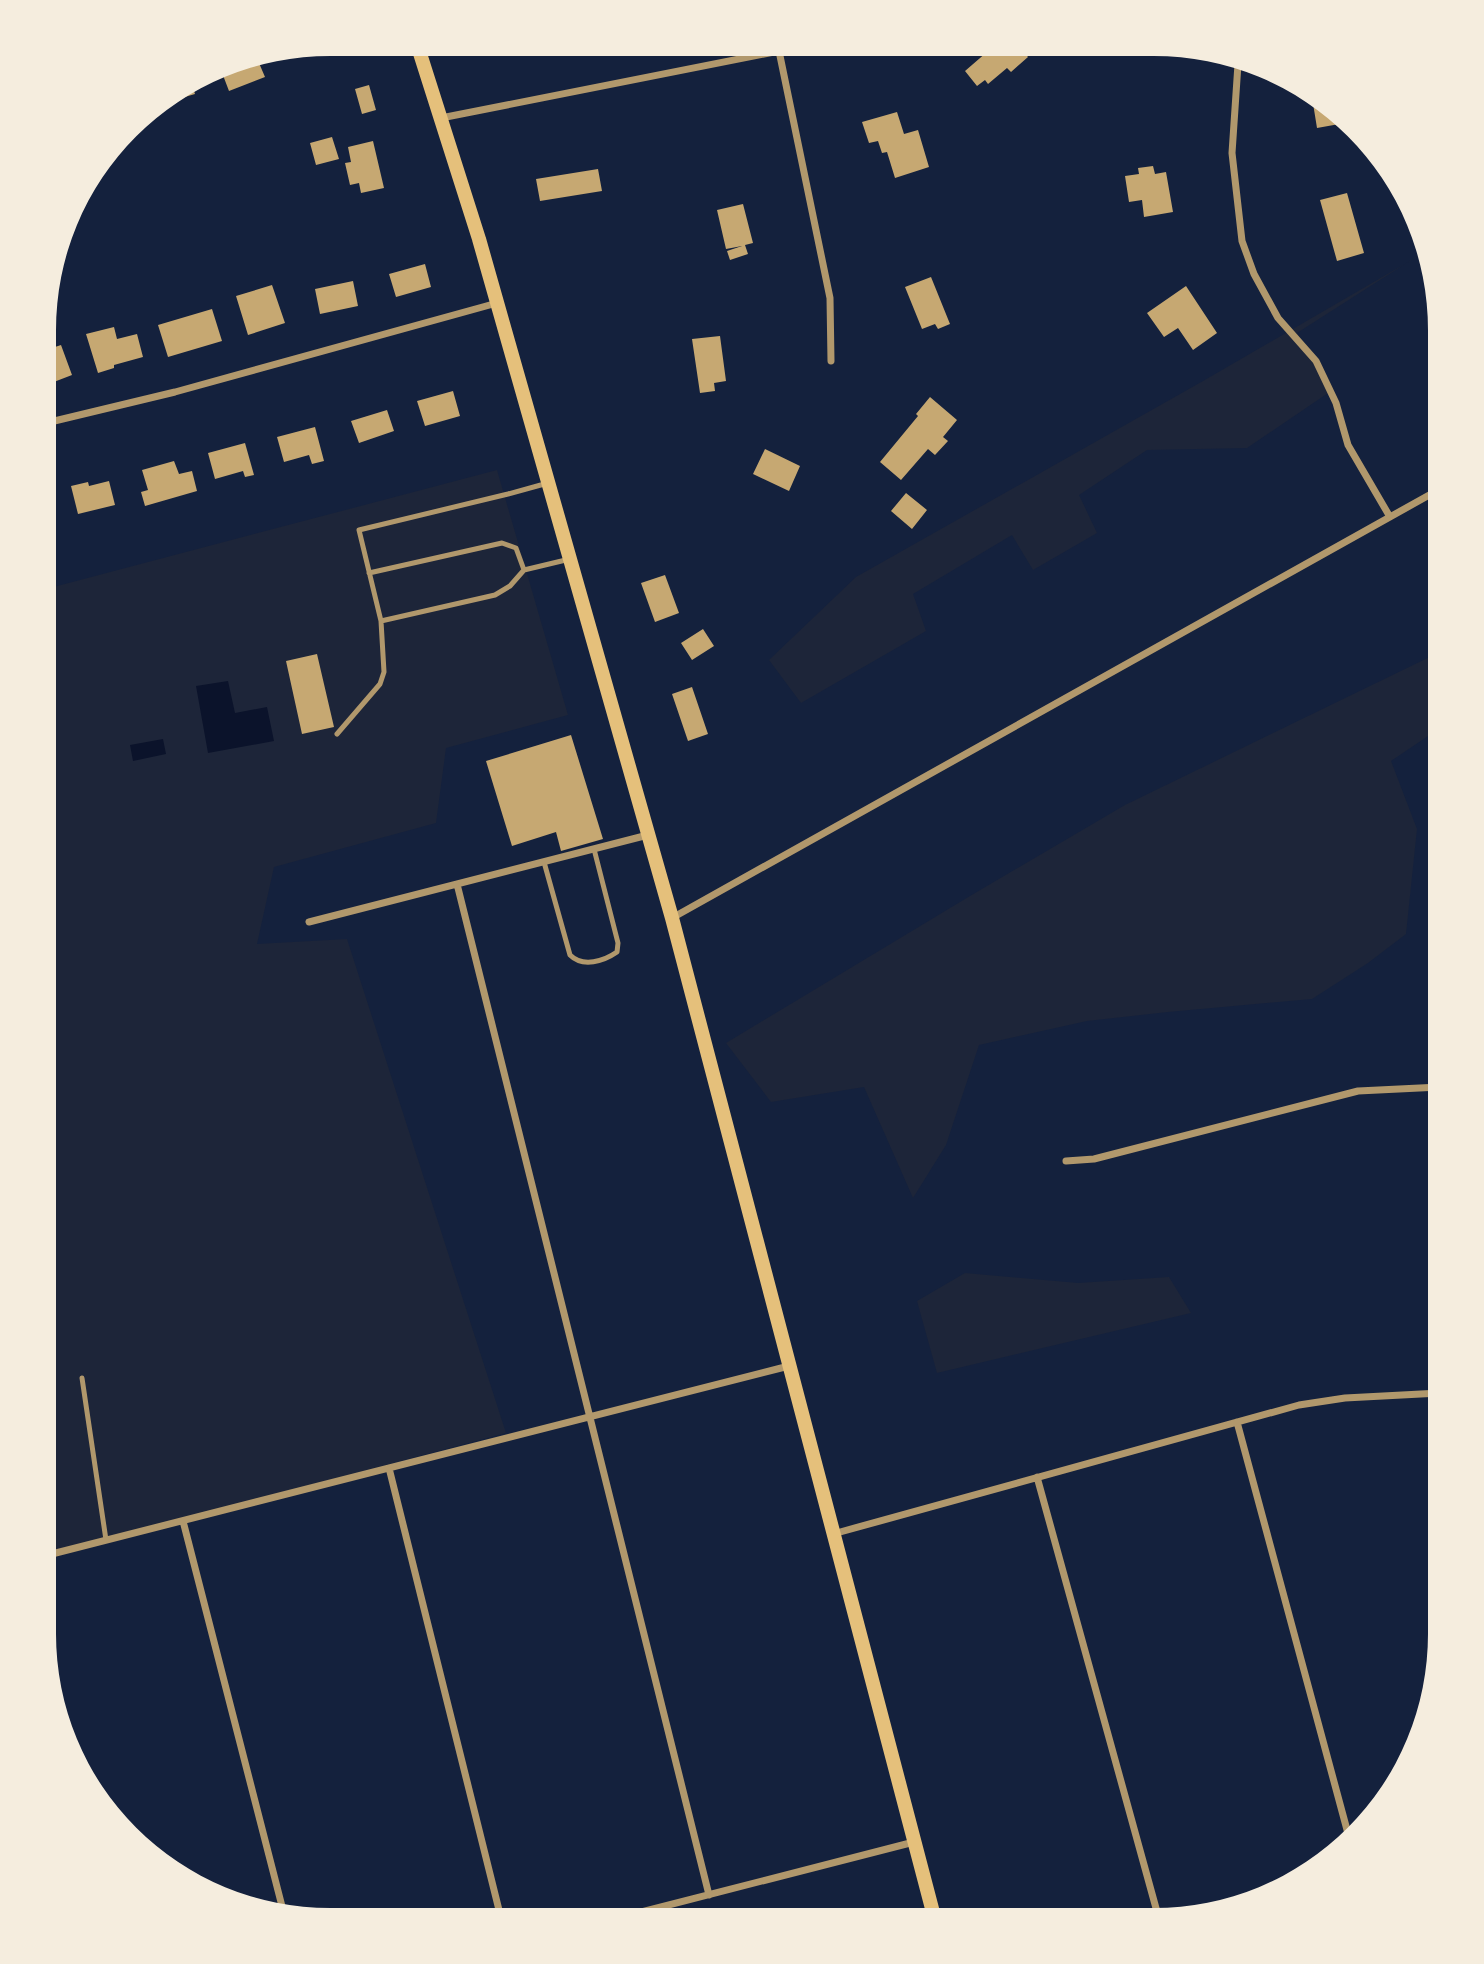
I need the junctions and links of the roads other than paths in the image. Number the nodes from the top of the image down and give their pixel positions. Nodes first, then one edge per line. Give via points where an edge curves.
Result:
1 (421, 56) edge
2 (754, 56) edge
3 (780, 56) edge
4 (1237, 69) edge
5 (441, 118) junction
6 (498, 303) junction
7 (831, 360) dead end
8 (56, 421) edge
9 (548, 482) junction
10 (1428, 496) edge
11 (1390, 517) junction
12 (570, 559) junction
13 (524, 570) junction
14 (369, 573) junction
15 (381, 621) junction
16 (337, 734) dead end
17 (648, 835) junction
18 (594, 849) junction
19 (544, 862) junction
20 (457, 884) junction
21 (672, 918) junction
22 (309, 922) dead end
23 (1428, 1087) edge
24 (1066, 1161) dead end
25 (789, 1366) junction
26 (82, 1378) dead end
27 (1428, 1395) edge
28 (591, 1416) junction
29 (1237, 1422) junction
30 (389, 1468) junction
31 (1037, 1477) junction
32 (183, 1521) junction
33 (833, 1534) junction
34 (106, 1540) junction
35 (56, 1553) edge
36 (1347, 1829) edge
37 (915, 1842) junction
38 (709, 1895) junction
39 (281, 1904) edge
40 (499, 1908) edge
41 (658, 1908) edge
42 (932, 1908) edge
43 (1157, 1908) edge

1 - 5 main road
2 - 5 street
3 - 7 street via 830,298
4 - 11 street via 1232,153 1242,241 1279,318 1316,361 1336,403 1348,445
5 - 6 main road
6 - 8 street via 175,393
6 - 9 main road
9 - 12 main road
9 - 14 lane via 359,530
10 - 11 street
11 - 21 street
12 - 13 lane
12 - 17 main road
13 - 14 lane via 516,548 502,543
13 - 15 lane via 495,595
14 - 15 lane
15 - 16 lane via 384,672 380,684
17 - 18 street
17 - 21 main road
18 - 19 street
18 - 19 lane via 618,943 617,952 589,963 570,956
19 - 20 street
20 - 22 street
20 - 28 street
21 - 25 main road
23 - 24 street via 1358,1090 1094,1159
25 - 28 street
25 - 33 main road
26 - 34 lane
27 - 29 street via 1345,1398
28 - 30 street
28 - 38 street
29 - 31 street
29 - 36 street
30 - 32 street
30 - 40 street
31 - 33 street
31 - 43 street
32 - 34 street
32 - 39 street
33 - 37 main road
34 - 35 street
37 - 38 street
37 - 42 main road
38 - 41 street

